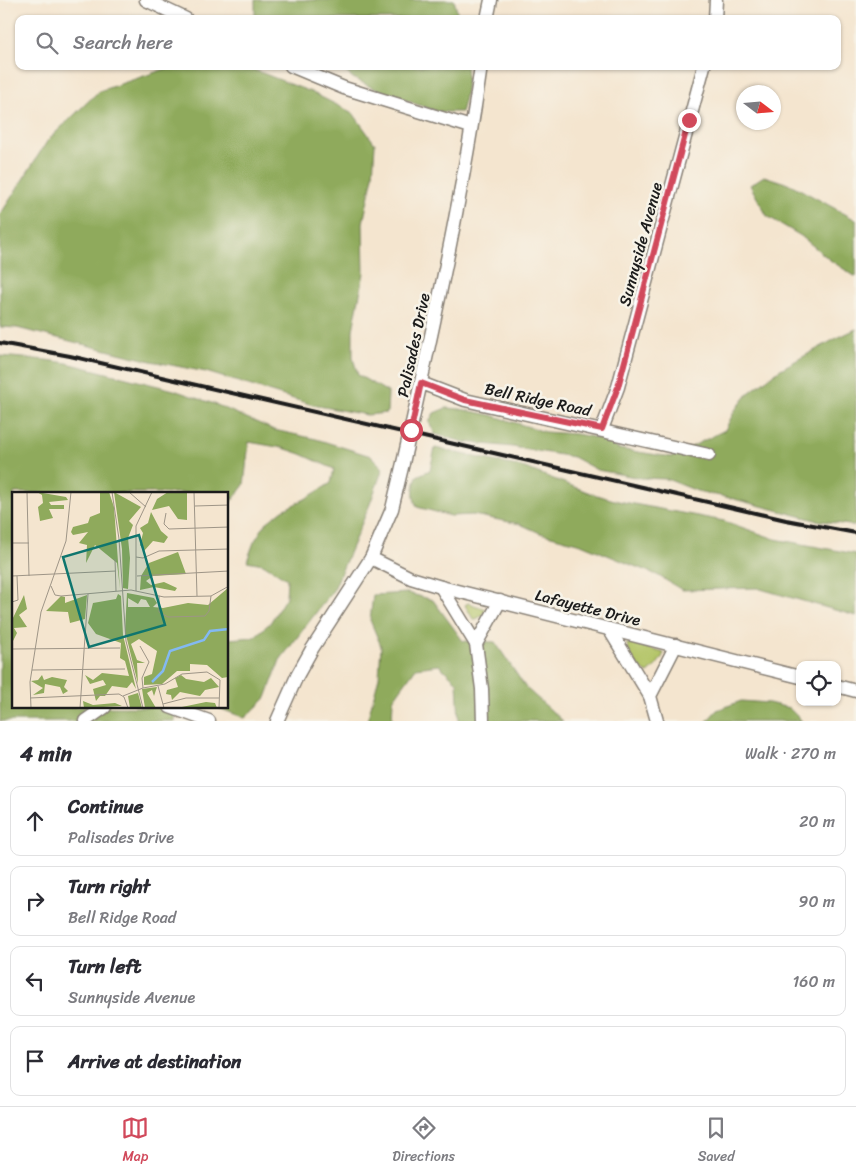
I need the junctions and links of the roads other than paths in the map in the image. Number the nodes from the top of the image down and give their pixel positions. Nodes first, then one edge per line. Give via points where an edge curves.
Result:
1 (146, 0) edge
2 (491, 0) edge
3 (716, 0) edge
4 (178, 15) edge
5 (488, 15) edge
6 (715, 15) edge
7 (301, 70) edge
8 (480, 70) edge
9 (703, 70) edge
10 (471, 127) junction
11 (421, 383) junction
12 (602, 429) junction
13 (708, 455) dead end
14 (371, 558) junction
15 (441, 587) junction
16 (500, 601) junction
17 (609, 629) junction
18 (476, 644) junction
19 (676, 645) junction
20 (796, 676) edge
21 (841, 687) edge
22 (856, 691) edge
23 (650, 696) junction
24 (104, 708) edge
25 (173, 708) edge
26 (85, 721) edge
27 (209, 721) edge
28 (277, 721) edge
29 (483, 721) edge
30 (657, 721) edge

1 - 4 street
2 - 5 street
3 - 6 street
7 - 10 street via 344,88
8 - 10 street, Palisades Drive
9 - 12 street, Sunnyside Avenue via 618,387
10 - 11 street, Palisades Drive
11 - 12 street, Bell Ridge Road via 465,400
11 - 14 street, Palisades Drive, bridge via 392,509
12 - 13 street, Bell Ridge Road
14 - 15 street, Lafayette Drive via 411,578
14 - 28 street, Palisades Drive via 312,649
15 - 16 street, Lafayette Drive
15 - 18 street
16 - 17 street, Lafayette Drive
16 - 18 street
17 - 19 street, Lafayette Drive
17 - 23 street
18 - 29 street
19 - 20 street, Lafayette Drive
19 - 23 street
21 - 22 street
23 - 30 street
24 - 26 street
25 - 27 street

